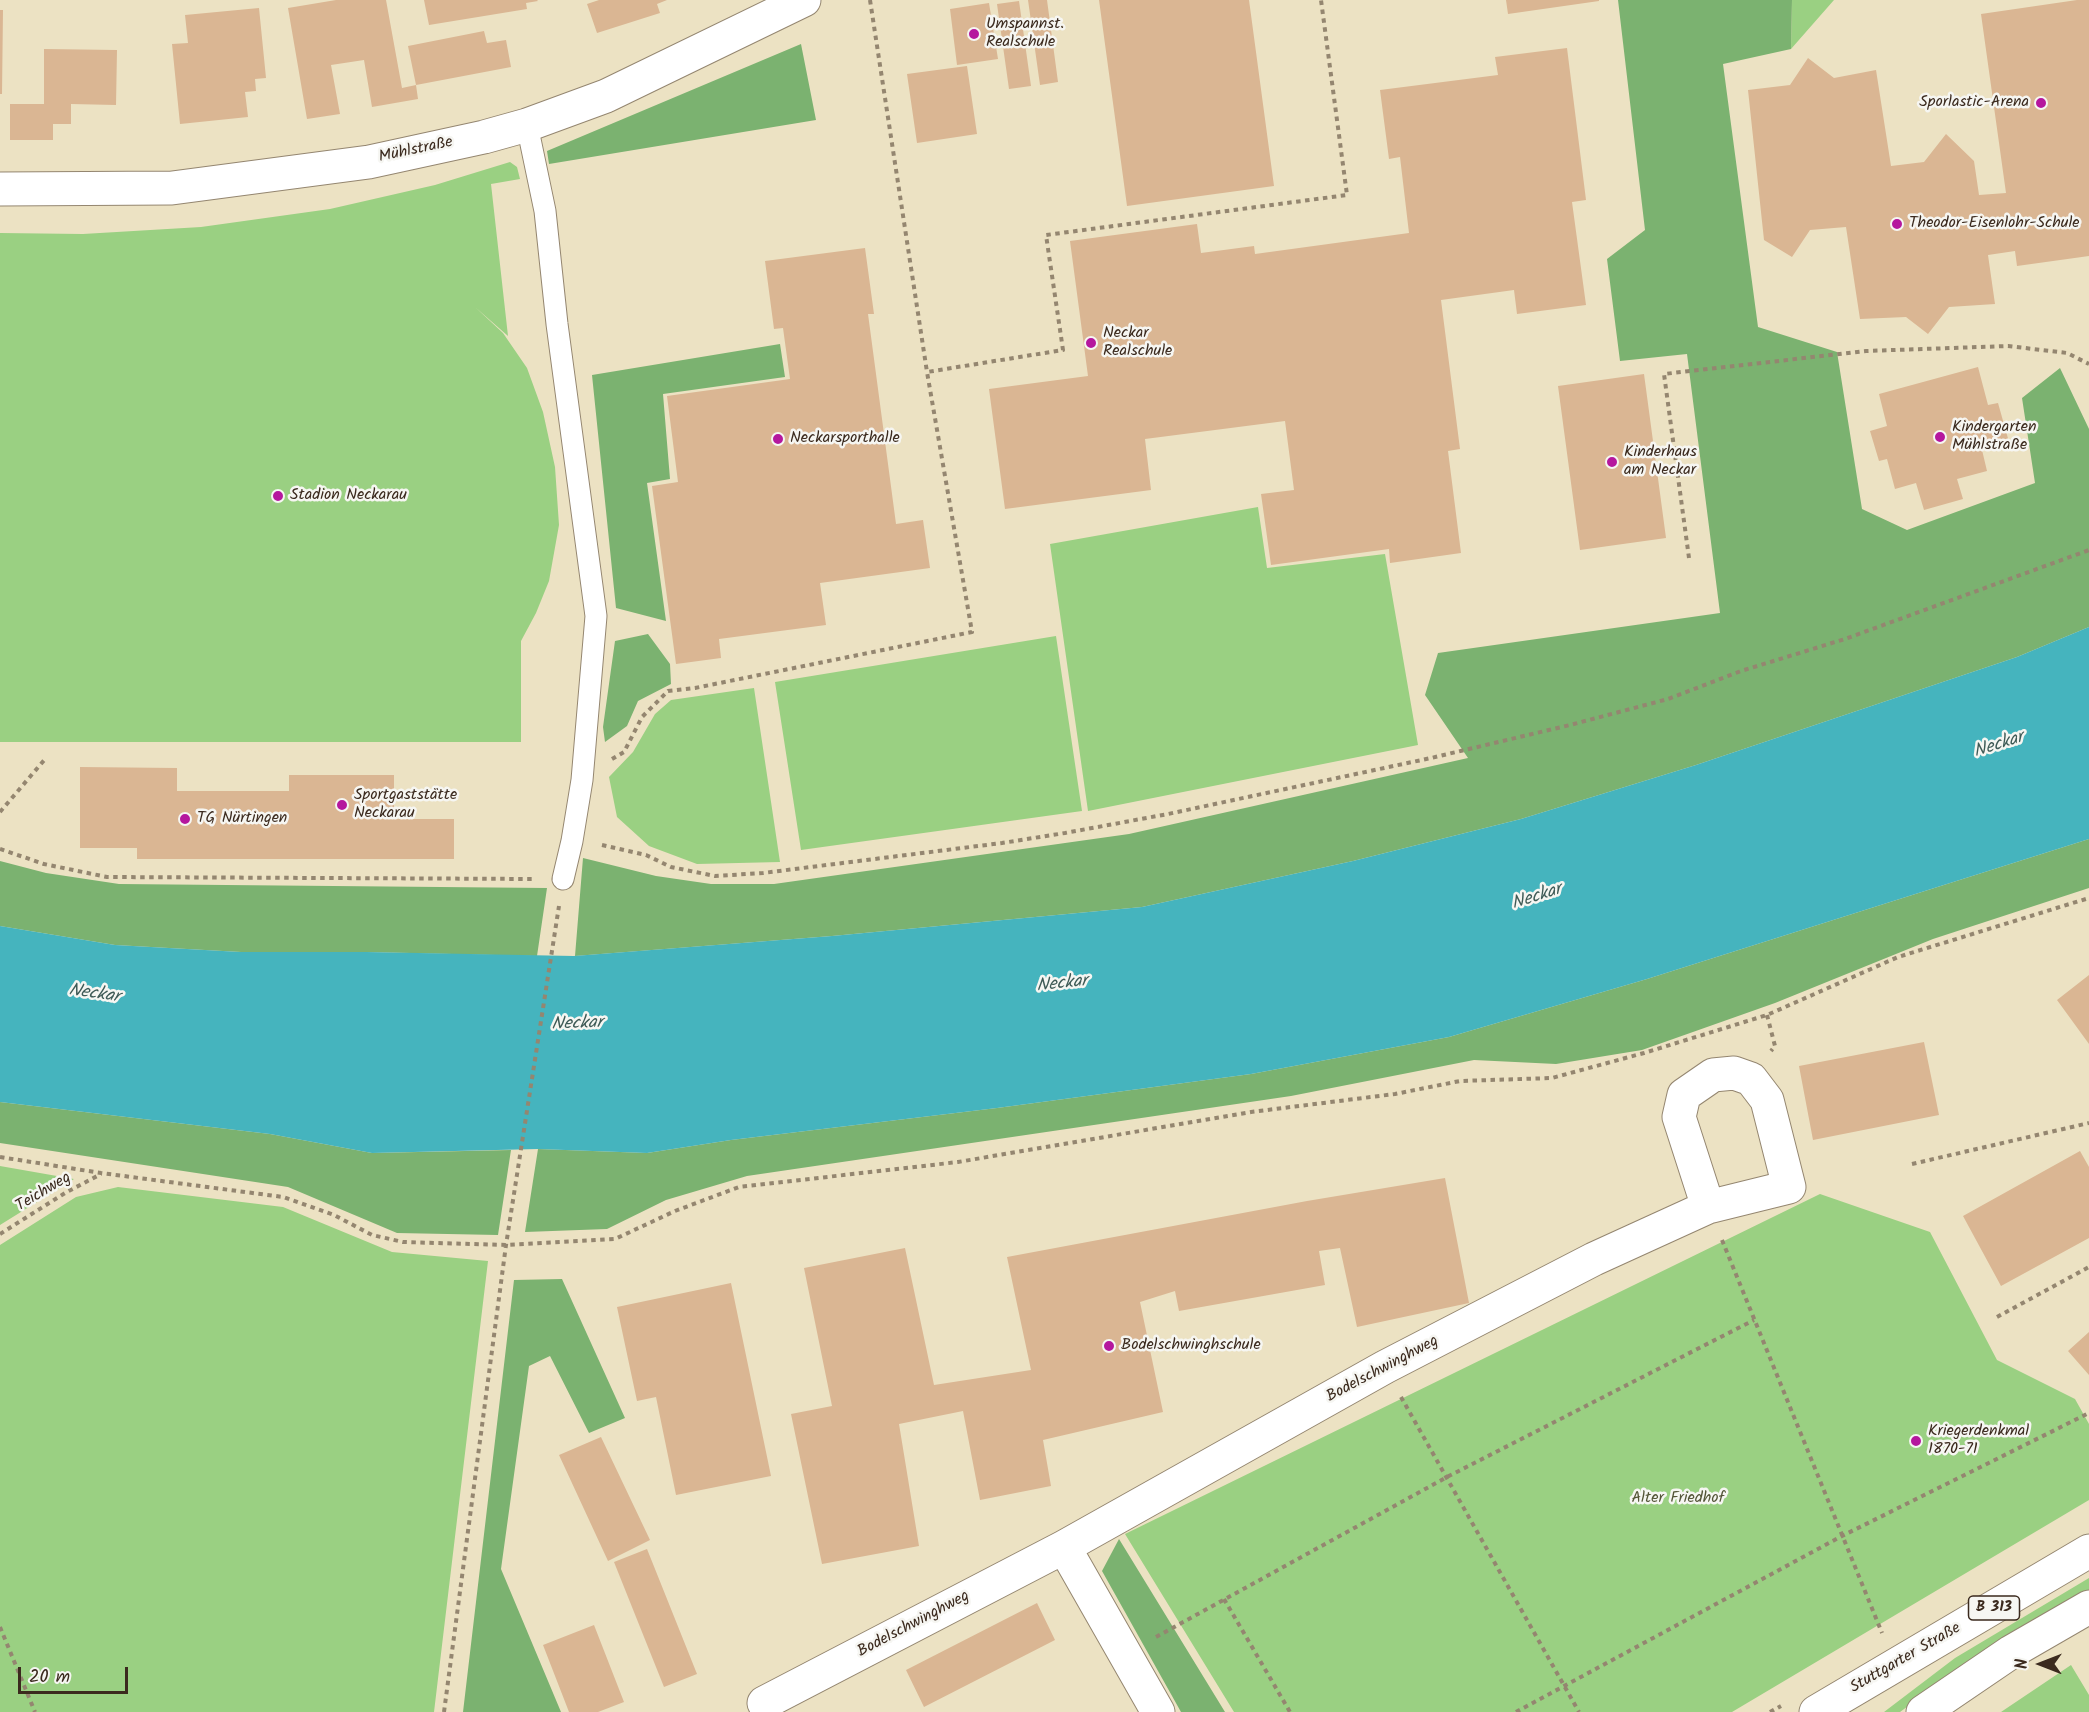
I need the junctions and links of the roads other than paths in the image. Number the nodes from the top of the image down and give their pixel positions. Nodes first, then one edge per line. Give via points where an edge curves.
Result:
1 (804, 0) edge
2 (527, 125) junction
3 (0, 189) edge
4 (564, 879) road end
5 (1708, 1207) road end
6 (1064, 1547) junction
7 (2089, 1551) edge
8 (2089, 1607) edge
9 (759, 1708) edge
10 (1158, 1712) edge
11 (1816, 1712) edge
12 (1923, 1712) edge

1 - 2 street, Mühlstraße via 606,96
2 - 3 street, Mühlstraße via 369,162 172,188
2 - 4 lane via 545,211 596,616 582,780
5 - 6 street, Bodelschwinghweg via 1594,1259 1385,1367
6 - 9 street, Bodelschwinghweg
6 - 10 street
7 - 11 street, Stuttgarter Straße / B 313
8 - 12 street, B 313 via 2011,1652

